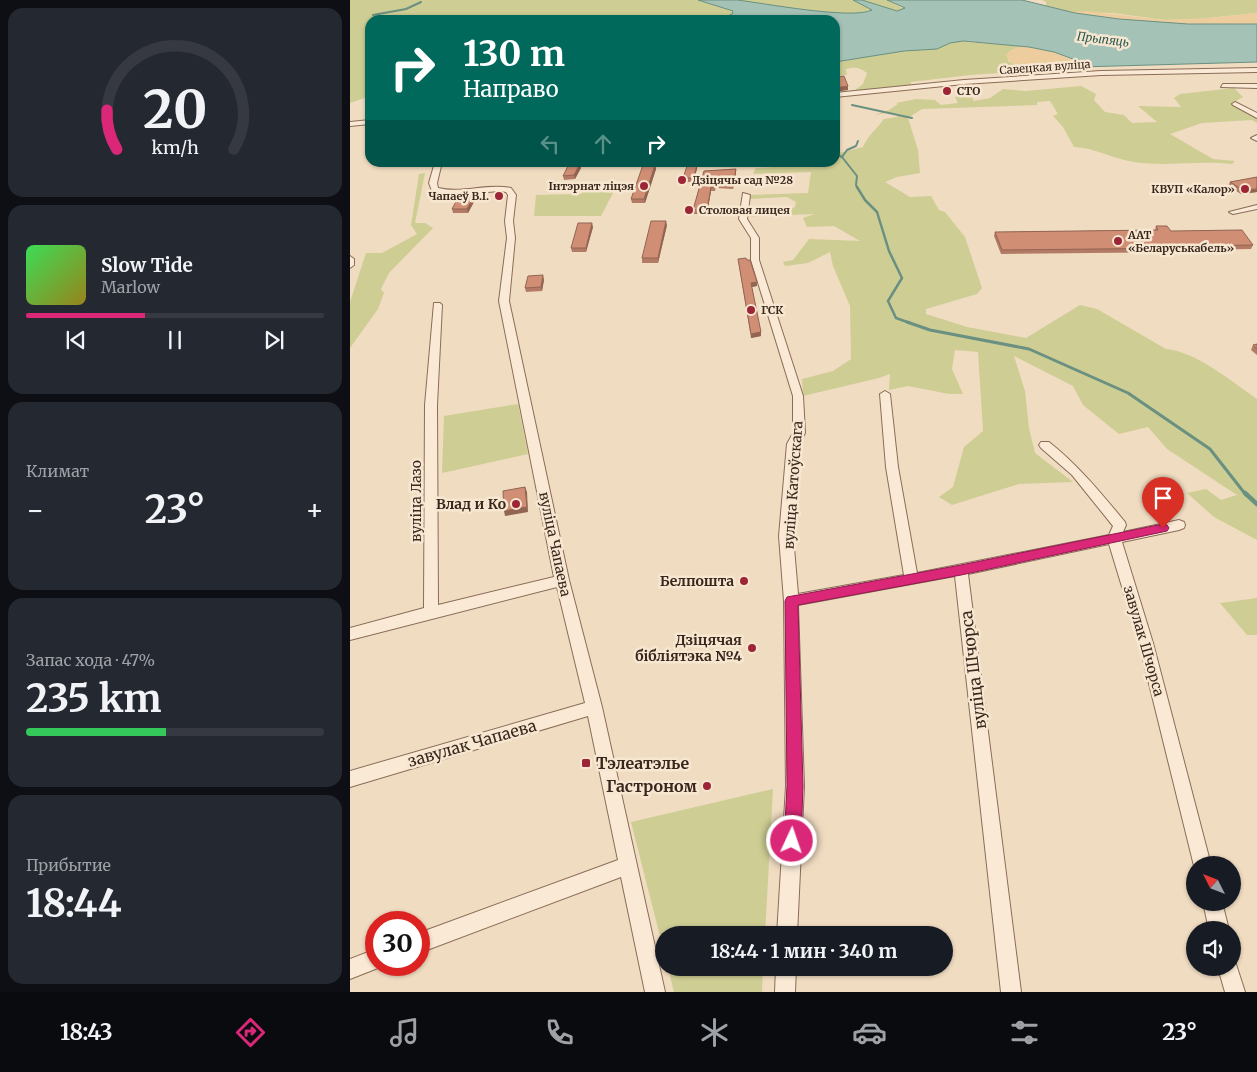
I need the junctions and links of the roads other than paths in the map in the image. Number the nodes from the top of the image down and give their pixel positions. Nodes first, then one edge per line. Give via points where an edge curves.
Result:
1 (1257, 70) edge
2 (1223, 86) dead end
3 (1257, 86) edge
4 (840, 94) edge
5 (1235, 104) dead end
6 (1257, 116) edge
7 (365, 123) edge
8 (352, 125) edge
9 (438, 167) edge
10 (746, 195) dead end
11 (1257, 208) edge
12 (1233, 212) dead end
13 (350, 259) edge
14 (350, 265) edge
15 (437, 305) dead end
16 (885, 394) dead end
17 (1045, 445) dead end
18 (1179, 525) dead end
19 (1114, 538) junction
20 (961, 570) junction
21 (911, 578) junction
22 (562, 580) junction
23 (791, 601) junction
24 (431, 612) junction
25 (350, 634) edge
26 (594, 707) junction
27 (350, 779) edge
28 (1200, 856) edge
29 (626, 866) junction
30 (788, 926) edge
31 (430, 939) edge
32 (365, 963) edge
33 (350, 969) edge
34 (785, 976) edge
35 (1230, 976) edge
36 (655, 992) edge
37 (784, 992) edge
38 (1011, 992) edge
39 (1235, 992) edge

1 - 4 street, Савецкая вуліца via 1101,73
2 - 3 street
5 - 6 street
7 - 8 street
9 - 22 street, вуліца Чапаева via 433,183 435,189 450,193 508,190 512,195 504,301
10 - 23 street, вуліца Катоўскага via 743,219 755,238 754,260 798,396 799,433 793,444 786,536
11 - 12 street
13 - 14 street
15 - 24 street, вуліца Лазо via 431,405
16 - 21 street via 892,467
17 - 19 street, завулак Шчорса via 1085,481 1120,525
18 - 19 street
19 - 20 street
19 - 28 street, завулак Шчорса via 1146,643
20 - 21 street
20 - 38 street, вуліца Шчорса
21 - 23 street
22 - 24 street
22 - 26 street, вуліца Чапаева
23 - 30 street, вуліца Катоўскага via 795,786
24 - 25 street
26 - 27 street, завулак Чапаева
26 - 29 street, вуліца Чапаева
29 - 31 street
29 - 36 street, вуліца Чапаева
32 - 33 street
34 - 37 street
35 - 39 street

